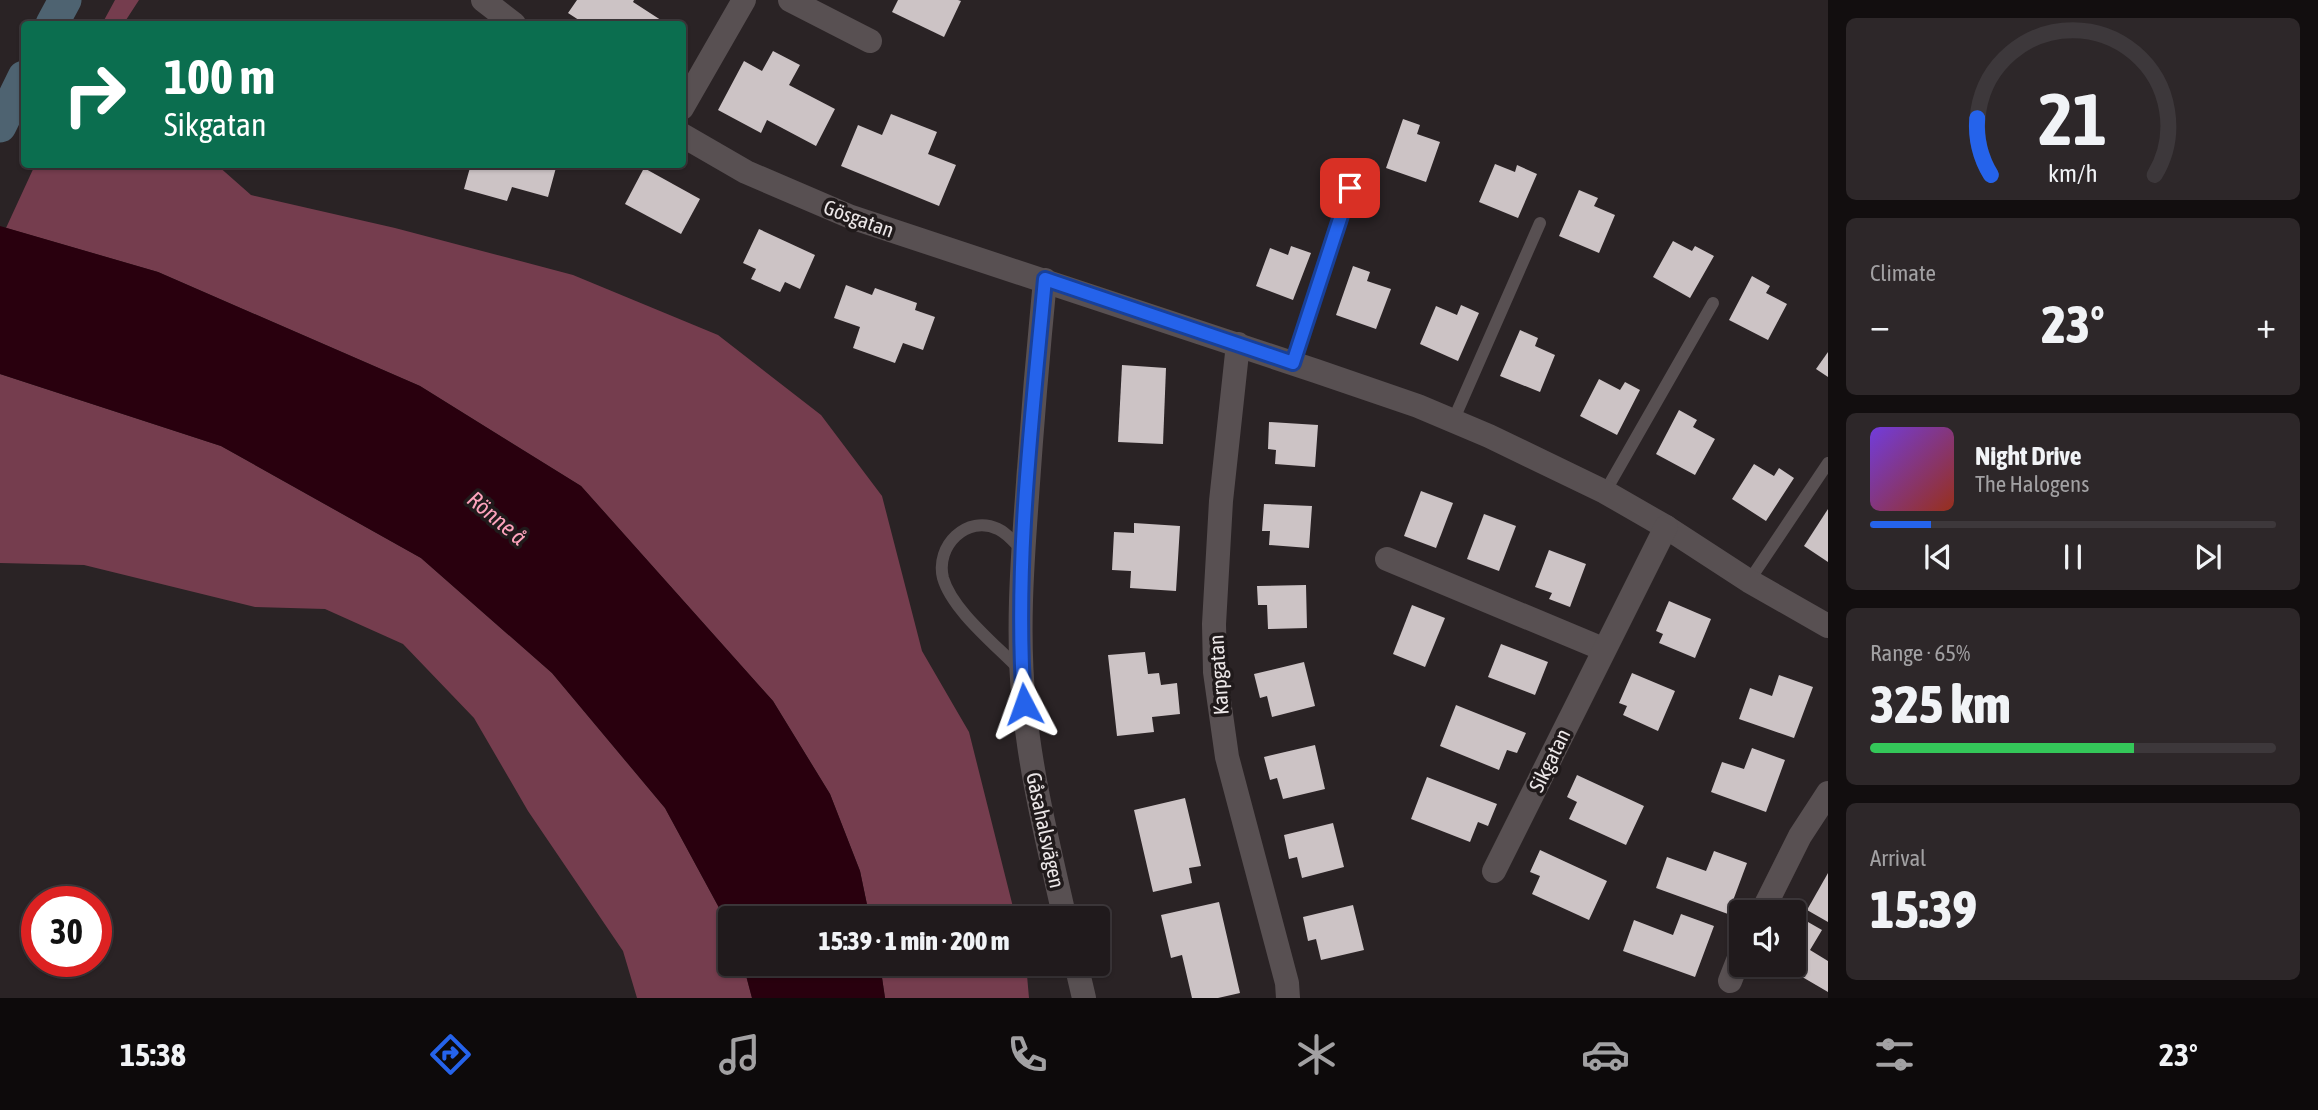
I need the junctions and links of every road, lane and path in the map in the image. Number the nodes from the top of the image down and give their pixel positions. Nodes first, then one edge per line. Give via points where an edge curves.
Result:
1 (65, 0) edge
2 (482, 0) edge
3 (744, 0) edge
4 (790, 0) edge
5 (54, 21) edge
6 (510, 21) edge
7 (870, 41) dead end
8 (21, 83) edge
9 (686, 101) edge
10 (3, 119) edge
11 (686, 137) edge
12 (1350, 188) dead end
13 (1540, 223) dead end
14 (1045, 279) junction
15 (1713, 303) dead end
16 (1238, 344) junction
17 (1293, 363) junction
18 (1453, 421) junction
19 (1828, 463) edge
20 (1605, 492) junction
21 (1666, 527) junction
22 (1023, 550) junction
23 (1387, 559) dead end
24 (1749, 581) junction
25 (1828, 626) edge
26 (1604, 649) junction
27 (1021, 672) junction
28 (1828, 793) edge
29 (1494, 871) dead end
30 (1768, 900) edge
31 (1062, 906) edge
32 (1079, 976) edge
33 (1732, 977) edge
34 (1730, 981) dead end
35 (1084, 998) edge
36 (1288, 998) edge

1 - 5 main road
2 - 6 street
3 - 9 street
4 - 7 street
8 - 10 main road
11 - 14 street, Gösgatan via 746,172 851,217
12 - 17 lane
13 - 18 lane
14 - 16 street
14 - 22 street, Gåsahalsvägen
15 - 20 lane
16 - 17 street
16 - 36 street, Karpgatan via 1221,500 1215,672 1227,757
17 - 18 street
18 - 20 street
19 - 24 lane
20 - 21 street
21 - 24 street
21 - 26 street, Sikgatan
22 - 27 street, Gåsahalsvägen
22 - 27 lane via 1000,529 971,527 955,534 949,543 942,576 961,609
23 - 26 street
24 - 25 street
26 - 29 street, Sikgatan
27 - 31 street, Gåsahalsvägen via 1038,798
28 - 30 street
32 - 35 street
33 - 34 street

